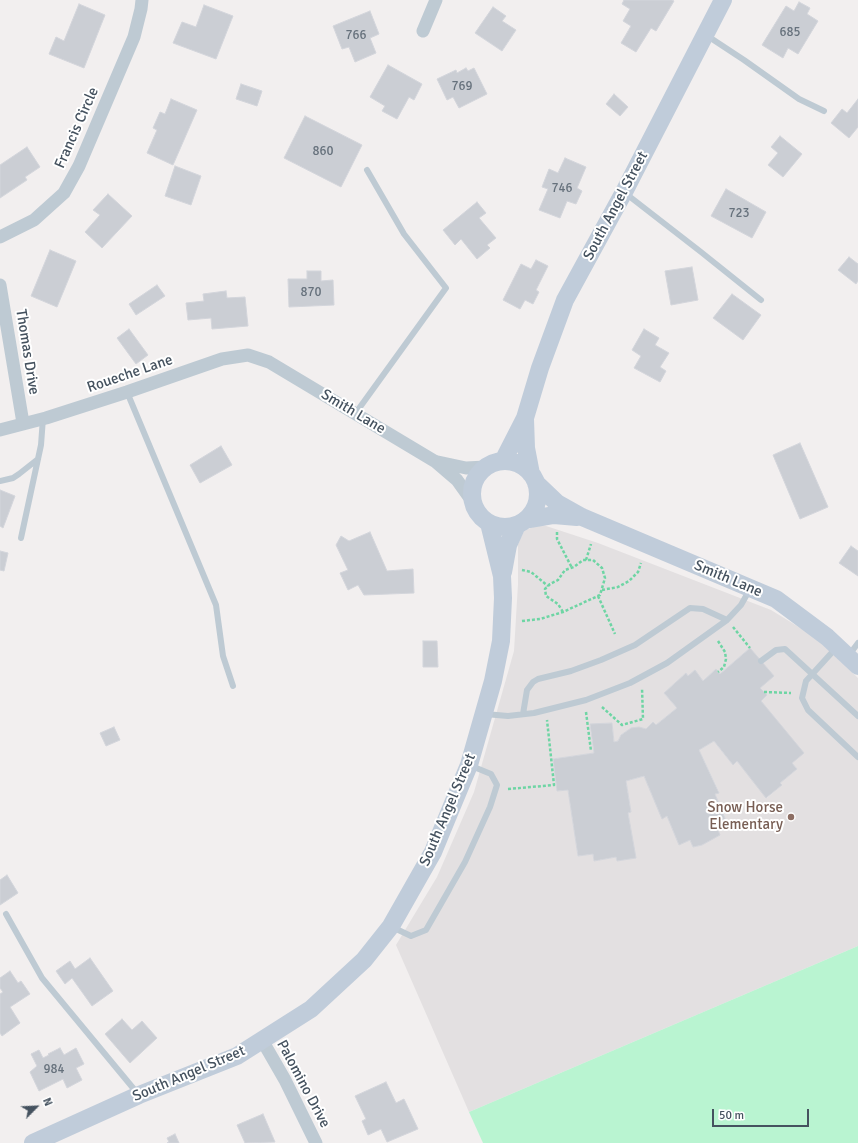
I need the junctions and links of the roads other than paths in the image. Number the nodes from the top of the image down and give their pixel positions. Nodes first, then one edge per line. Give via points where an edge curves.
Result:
1 (142, 0) edge
2 (436, 0) edge
3 (722, 0) edge
4 (423, 31) dead end
5 (705, 34) junction
6 (824, 111) dead end
7 (367, 170) dead end
8 (624, 192) junction
9 (0, 238) edge
10 (0, 285) edge
11 (761, 300) dead end
12 (269, 362) joint
13 (127, 392) junction
14 (355, 414) junction
15 (44, 418) junction
16 (525, 418) junction
17 (23, 423) junction
18 (0, 430) edge
19 (38, 459) junction
20 (504, 461) junction
21 (436, 462) junction
22 (486, 467) junction
23 (534, 479) junction
24 (0, 481) edge
25 (472, 501) junction
26 (582, 517) junction
27 (490, 523) junction
28 (521, 523) junction
29 (21, 538) dead end
30 (502, 576) junction
31 (750, 589) junction
32 (726, 620) junction
33 (850, 653) edge
34 (761, 661) dead end
35 (812, 673) junction
36 (233, 686) dead end
37 (484, 714) junction
38 (524, 714) junction
39 (858, 716) edge
40 (858, 757) edge
41 (469, 765) junction
42 (6, 914) dead end
43 (391, 926) junction
44 (262, 1040) junction
45 (139, 1095) junction
46 (33, 1143) edge
47 (316, 1143) edge

1 - 9 street, Francis Circle via 134,37 80,166 64,194 34,220
2 - 4 street
3 - 5 street, South Angel Street
5 - 6 lane via 799,99
5 - 8 street, South Angel Street
7 - 14 lane via 404,234 446,288
8 - 11 lane
8 - 16 street, South Angel Street via 565,300
10 - 17 street, Thomas Drive
12 - 13 street, Roueche Lane via 248,355 222,359
12 - 14 street, Smith Lane
13 - 15 street, Roueche Lane
13 - 36 lane via 216,605 223,656
14 - 21 street, Smith Lane
15 - 17 street, Roueche Lane
15 - 19 lane
16 - 20 street, South Angel Street
16 - 23 street, South Angel Street via 526,448
17 - 18 street, Roueche Lane
19 - 24 lane via 20,474
19 - 29 lane
20 - 22 street
20 - 23 street via 523,466
21 - 22 street, Smith Lane via 466,468
21 - 25 street, Smith Lane via 457,480
22 - 25 street via 474,482
23 - 26 street, Smith Lane via 557,503
23 - 28 street via 538,494 536,505 532,513
25 - 27 street via 482,518
26 - 28 street, Smith Lane via 554,516
26 - 31 street, Smith Lane
27 - 28 street via 498,527
27 - 30 street, South Angel Street
28 - 30 street, South Angel Street via 508,545
30 - 37 street, South Angel Street via 504,598 501,641
31 - 32 lane via 742,605
31 - 33 street, Smith Lane via 776,599
32 - 38 lane via 667,663 630,683 586,700
32 - 38 lane via 704,609 690,608 635,645 571,671 533,682 527,690
33 - 35 lane
34 - 35 lane via 776,650 785,649
35 - 39 lane
35 - 40 lane via 806,681 802,698 808,710
37 - 38 lane
37 - 41 street, South Angel Street
41 - 43 street, South Angel Street via 433,852
41 - 43 lane via 491,774 497,785 465,862 426,930 411,936
42 - 45 lane via 42,978
43 - 44 street, South Angel Street via 364,960 312,1009
44 - 45 street, South Angel Street via 237,1056
44 - 47 street, Palomino Drive
45 - 46 street, South Angel Street

